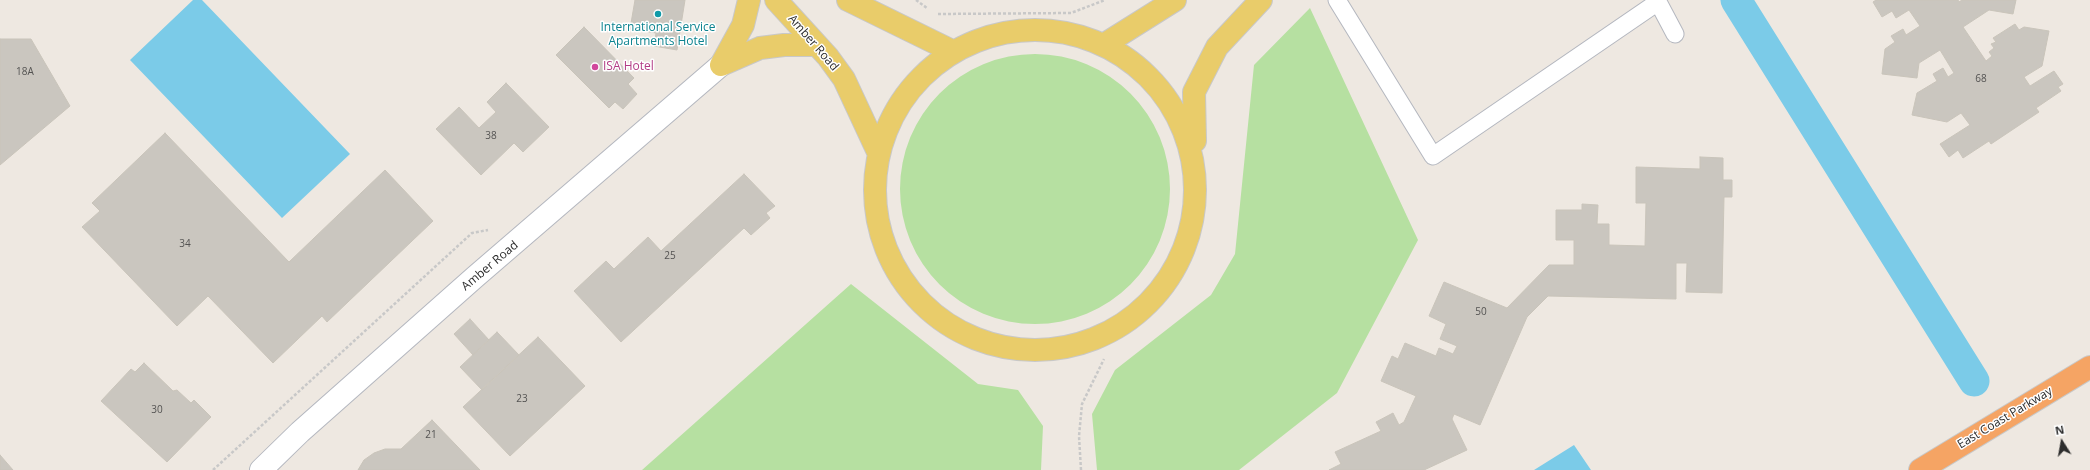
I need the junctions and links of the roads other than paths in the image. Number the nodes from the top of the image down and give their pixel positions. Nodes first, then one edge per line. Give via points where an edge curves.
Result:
1 (749, 0) edge
2 (776, 0) edge
3 (848, 0) edge
4 (1175, 0) edge
5 (1261, 0) edge
6 (1337, 0) edge
7 (1658, 1) edge
8 (1675, 34) dead end
9 (1105, 44) junction
10 (816, 45) junction
11 (952, 51) junction
12 (721, 65) junction
13 (878, 152) junction
14 (1196, 168) junction
15 (2090, 367) edge
16 (261, 470) edge
17 (1920, 470) edge

1 - 12 main road via 743,26
2 - 10 main road, Amber Road
3 - 11 main road
4 - 9 main road
5 - 14 main road via 1217,47 1194,92
6 - 7 lane via 1433,156
7 - 8 lane
9 - 11 main road via 1054,30 1002,32
9 - 14 main road via 1149,75 1180,118
10 - 12 main road via 760,48
10 - 13 main road, Amber Road via 844,79
11 - 13 main road via 919,78 893,112
12 - 16 street, Amber Road via 300,432
13 - 14 main road via 873,193 879,233 899,277 931,314 972,338 1020,350 1068,347 1114,331 1152,301 1180,262 1195,216
15 - 17 highway, East Coast Parkway

